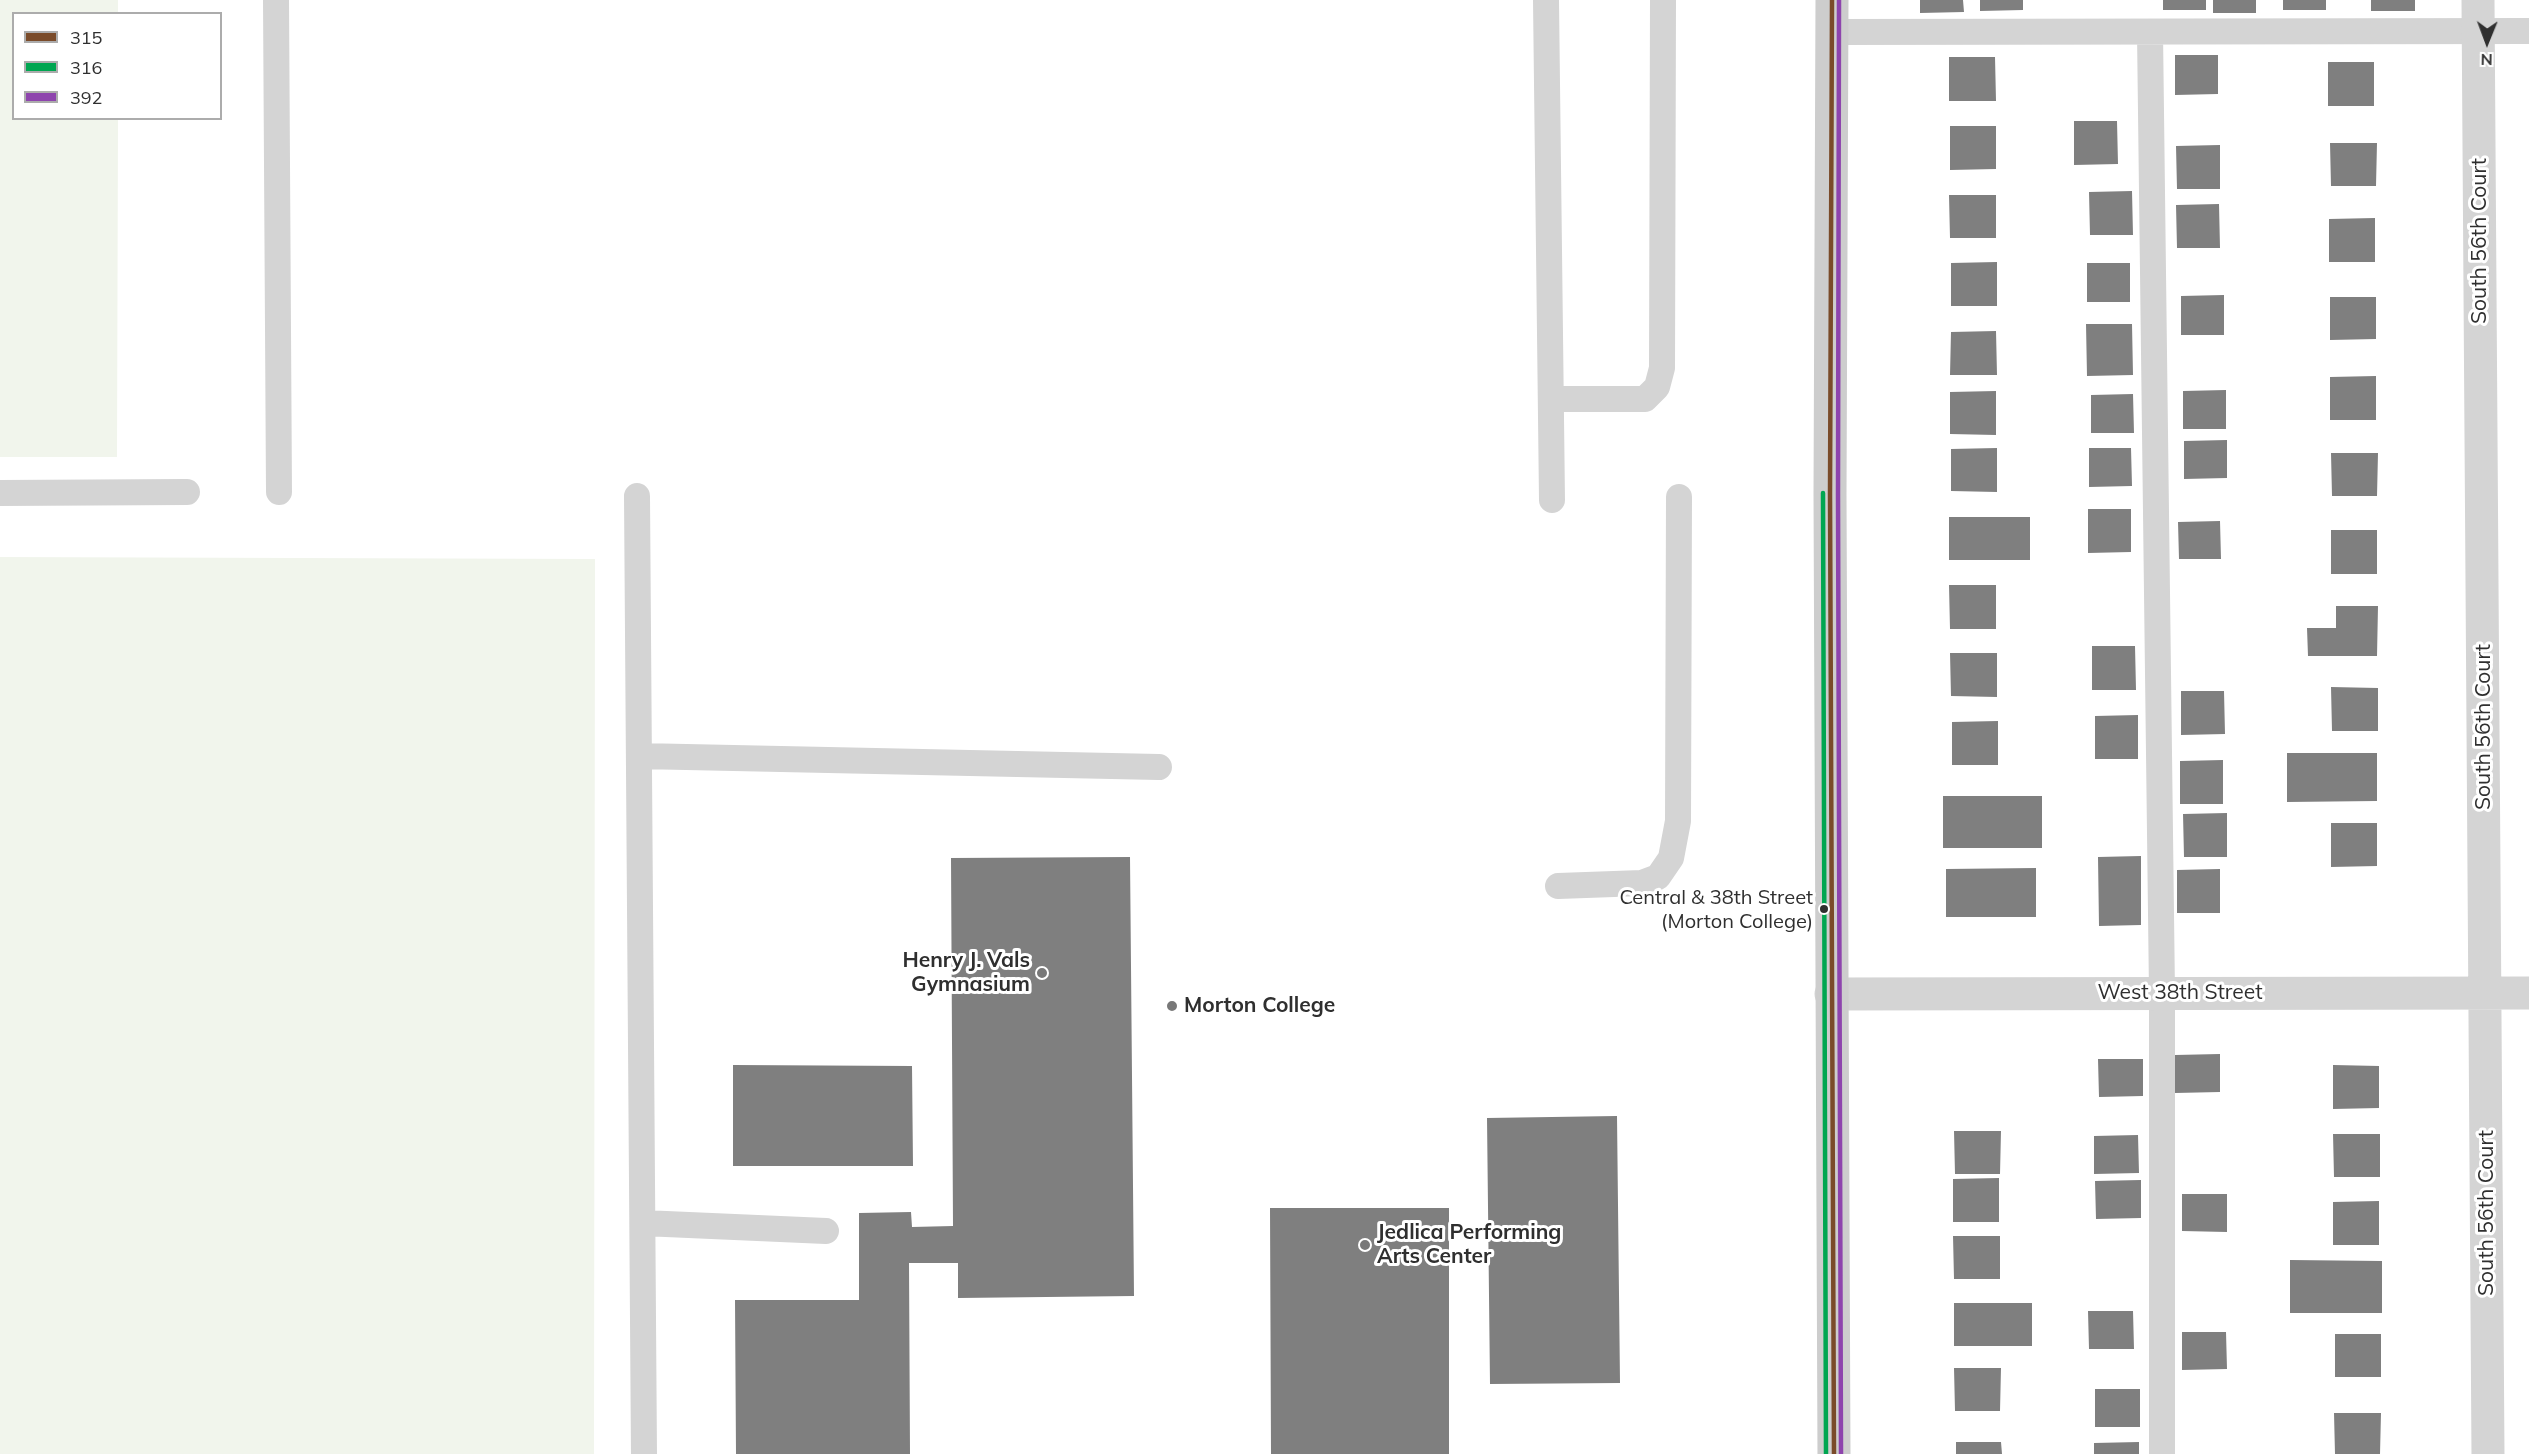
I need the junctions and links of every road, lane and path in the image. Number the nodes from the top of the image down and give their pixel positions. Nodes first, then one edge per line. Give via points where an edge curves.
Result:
1 (276, 0) edge
2 (1546, 0) edge
3 (1664, 0) edge
4 (2478, 15) edge
5 (1832, 16) edge
6 (2529, 31) edge
7 (2150, 32) junction
8 (1551, 399) junction
9 (186, 492) dead end
10 (279, 492) dead end
11 (0, 493) edge
12 (637, 496) dead end
13 (1679, 497) dead end
14 (1551, 500) dead end
15 (639, 756) junction
16 (1159, 767) dead end
17 (1558, 886) dead end
18 (2162, 993) junction
19 (2486, 993) junction
20 (2529, 993) edge
21 (1832, 994) junction
22 (643, 1223) junction
23 (826, 1231) dead end
24 (644, 1454) edge
25 (1834, 1454) edge
26 (2162, 1454) edge
27 (2488, 1454) edge

1 - 10 lane
2 - 8 lane
3 - 8 lane via 1662,368 1657,387 1645,399
4 - 6 lane
4 - 7 lane
4 - 19 street, South 56th Court
5 - 7 lane
5 - 21 main road
7 - 18 lane
8 - 14 lane
9 - 11 lane
12 - 15 lane
13 - 17 lane via 1678,821 1671,858 1658,877 1642,883
15 - 16 lane
15 - 22 lane
18 - 19 street, West 38th Street
18 - 21 street, West 38th Street
18 - 26 lane
19 - 20 street, West 38th Street
19 - 27 street, South 56th Court
21 - 25 main road
22 - 23 lane
22 - 24 lane

